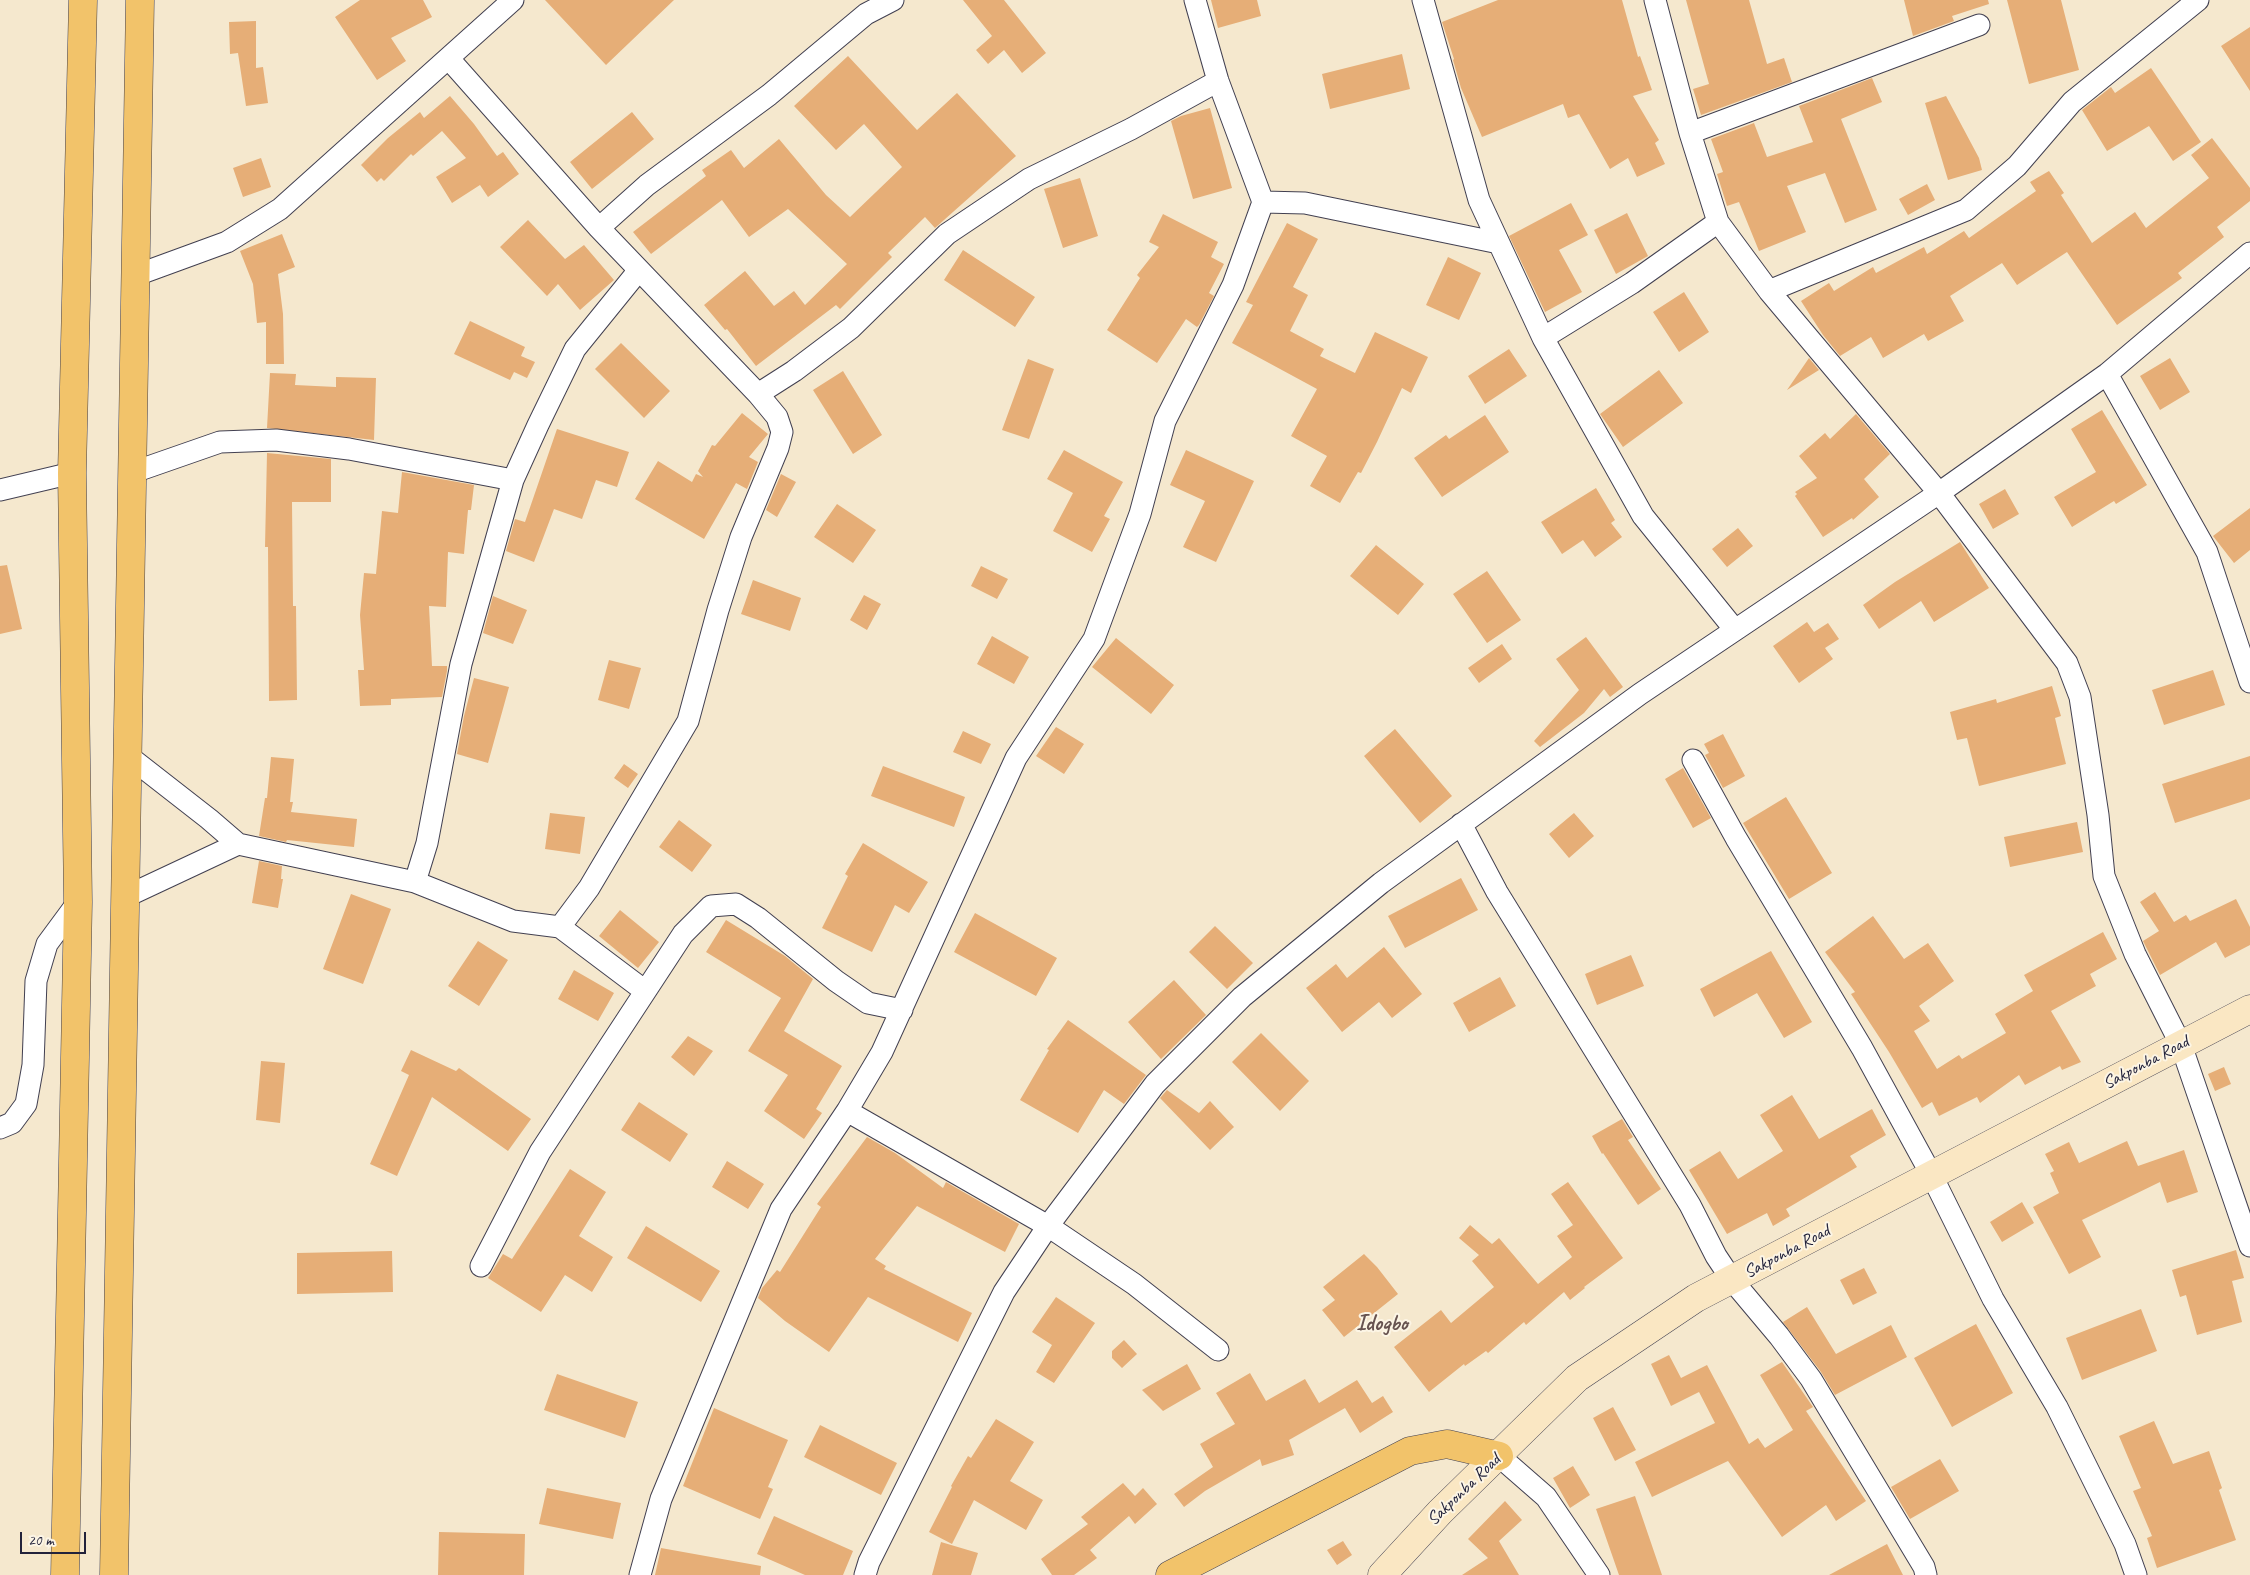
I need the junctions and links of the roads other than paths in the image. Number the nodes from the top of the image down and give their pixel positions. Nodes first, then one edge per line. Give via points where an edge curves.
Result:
1 (83, 0) edge
2 (140, 0) edge
3 (513, 0) edge
4 (893, 0) edge
5 (1195, 0) edge
6 (1423, 0) edge
7 (1655, 0) edge
8 (2198, 0) edge
9 (1979, 25) dead end
10 (449, 59) junction
11 (1218, 80) junction
12 (1690, 133) junction
13 (1263, 202) junction
14 (1718, 222) junction
15 (599, 228) junction
16 (1499, 244) junction
17 (2250, 253) edge
18 (639, 270) junction
19 (134, 276) junction
20 (1770, 291) junction
21 (1543, 338) junction
22 (2107, 374) junction
23 (758, 394) junction
24 (72, 473) junction
25 (131, 473) junction
26 (514, 480) junction
27 (0, 490) edge
28 (1939, 493) junction
29 (1735, 630) junction
30 (2250, 682) edge
31 (127, 755) junction
32 (1693, 760) dead end
33 (1462, 824) junction
34 (238, 844) junction
35 (415, 882) junction
36 (125, 898) junction
37 (78, 902) junction
38 (560, 926) junction
39 (645, 991) junction
40 (2250, 1009) edge
41 (902, 1010) junction
42 (2181, 1045) junction
43 (847, 1111) junction
44 (0, 1128) edge
45 (1932, 1176) junction
46 (1048, 1226) junction
47 (2250, 1246) edge
48 (481, 1266) dead end
49 (1732, 1280) junction
50 (1218, 1350) dead end
51 (1499, 1456) junction
52 (65, 1575) edge
53 (114, 1575) edge
54 (640, 1575) edge
55 (865, 1575) edge
56 (1170, 1575) edge
57 (1382, 1575) edge
58 (1599, 1575) edge
59 (1926, 1575) edge
60 (2136, 1575) edge

1 - 24 highway
2 - 19 highway
3 - 10 street
4 - 15 street via 866,14 769,95 647,185
5 - 11 street
6 - 16 street via 1479,200
7 - 12 street
8 - 20 street via 2072,102 2017,166 1966,210
9 - 12 street
10 - 15 street
10 - 19 street via 280,209 227,242
11 - 13 street
11 - 23 street via 1131,129 1029,179 947,234 851,328
12 - 14 street
13 - 16 street via 1305,203
13 - 41 street via 1233,284 1165,421 1140,514 1094,639 1016,758
14 - 20 street
14 - 21 street
15 - 18 street
16 - 21 street
17 - 22 street
18 - 23 street
18 - 26 street via 575,349
19 - 25 highway
20 - 28 street
21 - 29 street via 1643,516
22 - 28 street
22 - 30 street via 2207,552
23 - 38 street via 782,432 741,538 688,721 594,880
24 - 27 street
24 - 37 highway
25 - 26 street via 220,442 276,440 358,451
25 - 31 highway
26 - 35 street via 461,664 428,843
28 - 29 street
28 - 42 street via 2067,663 2080,697 2104,876 2135,954
29 - 33 street via 1640,694
31 - 34 street
31 - 36 highway
32 - 45 street via 1862,1048
33 - 46 street via 1382,883 1242,997 1155,1084
33 - 49 street via 1497,892 1624,1096
34 - 35 street
34 - 36 street
35 - 38 street via 513,921
36 - 53 highway
37 - 44 street via 47,944 36,981 33,1065 26,1104 12,1123
37 - 52 highway
38 - 39 street
39 - 41 street via 683,934 710,906 736,904 868,1002
39 - 48 street via 540,1152
40 - 42 main road, Sakponba Road
41 - 43 street via 882,1052
42 - 45 main road, Sakponba Road
42 - 47 street
43 - 46 street
43 - 54 street via 781,1210 661,1499
45 - 49 main road, Sakponba Road
45 - 60 street via 1993,1299 2057,1407 2125,1544
46 - 50 street via 1134,1284
46 - 55 street via 1004,1292
49 - 51 main road, Sakponba Road via 1696,1298 1578,1378
49 - 59 street via 1811,1379
51 - 56 highway via 1446,1444 1410,1451
51 - 57 main road, Sakponba Road via 1440,1512
51 - 58 street via 1546,1497

